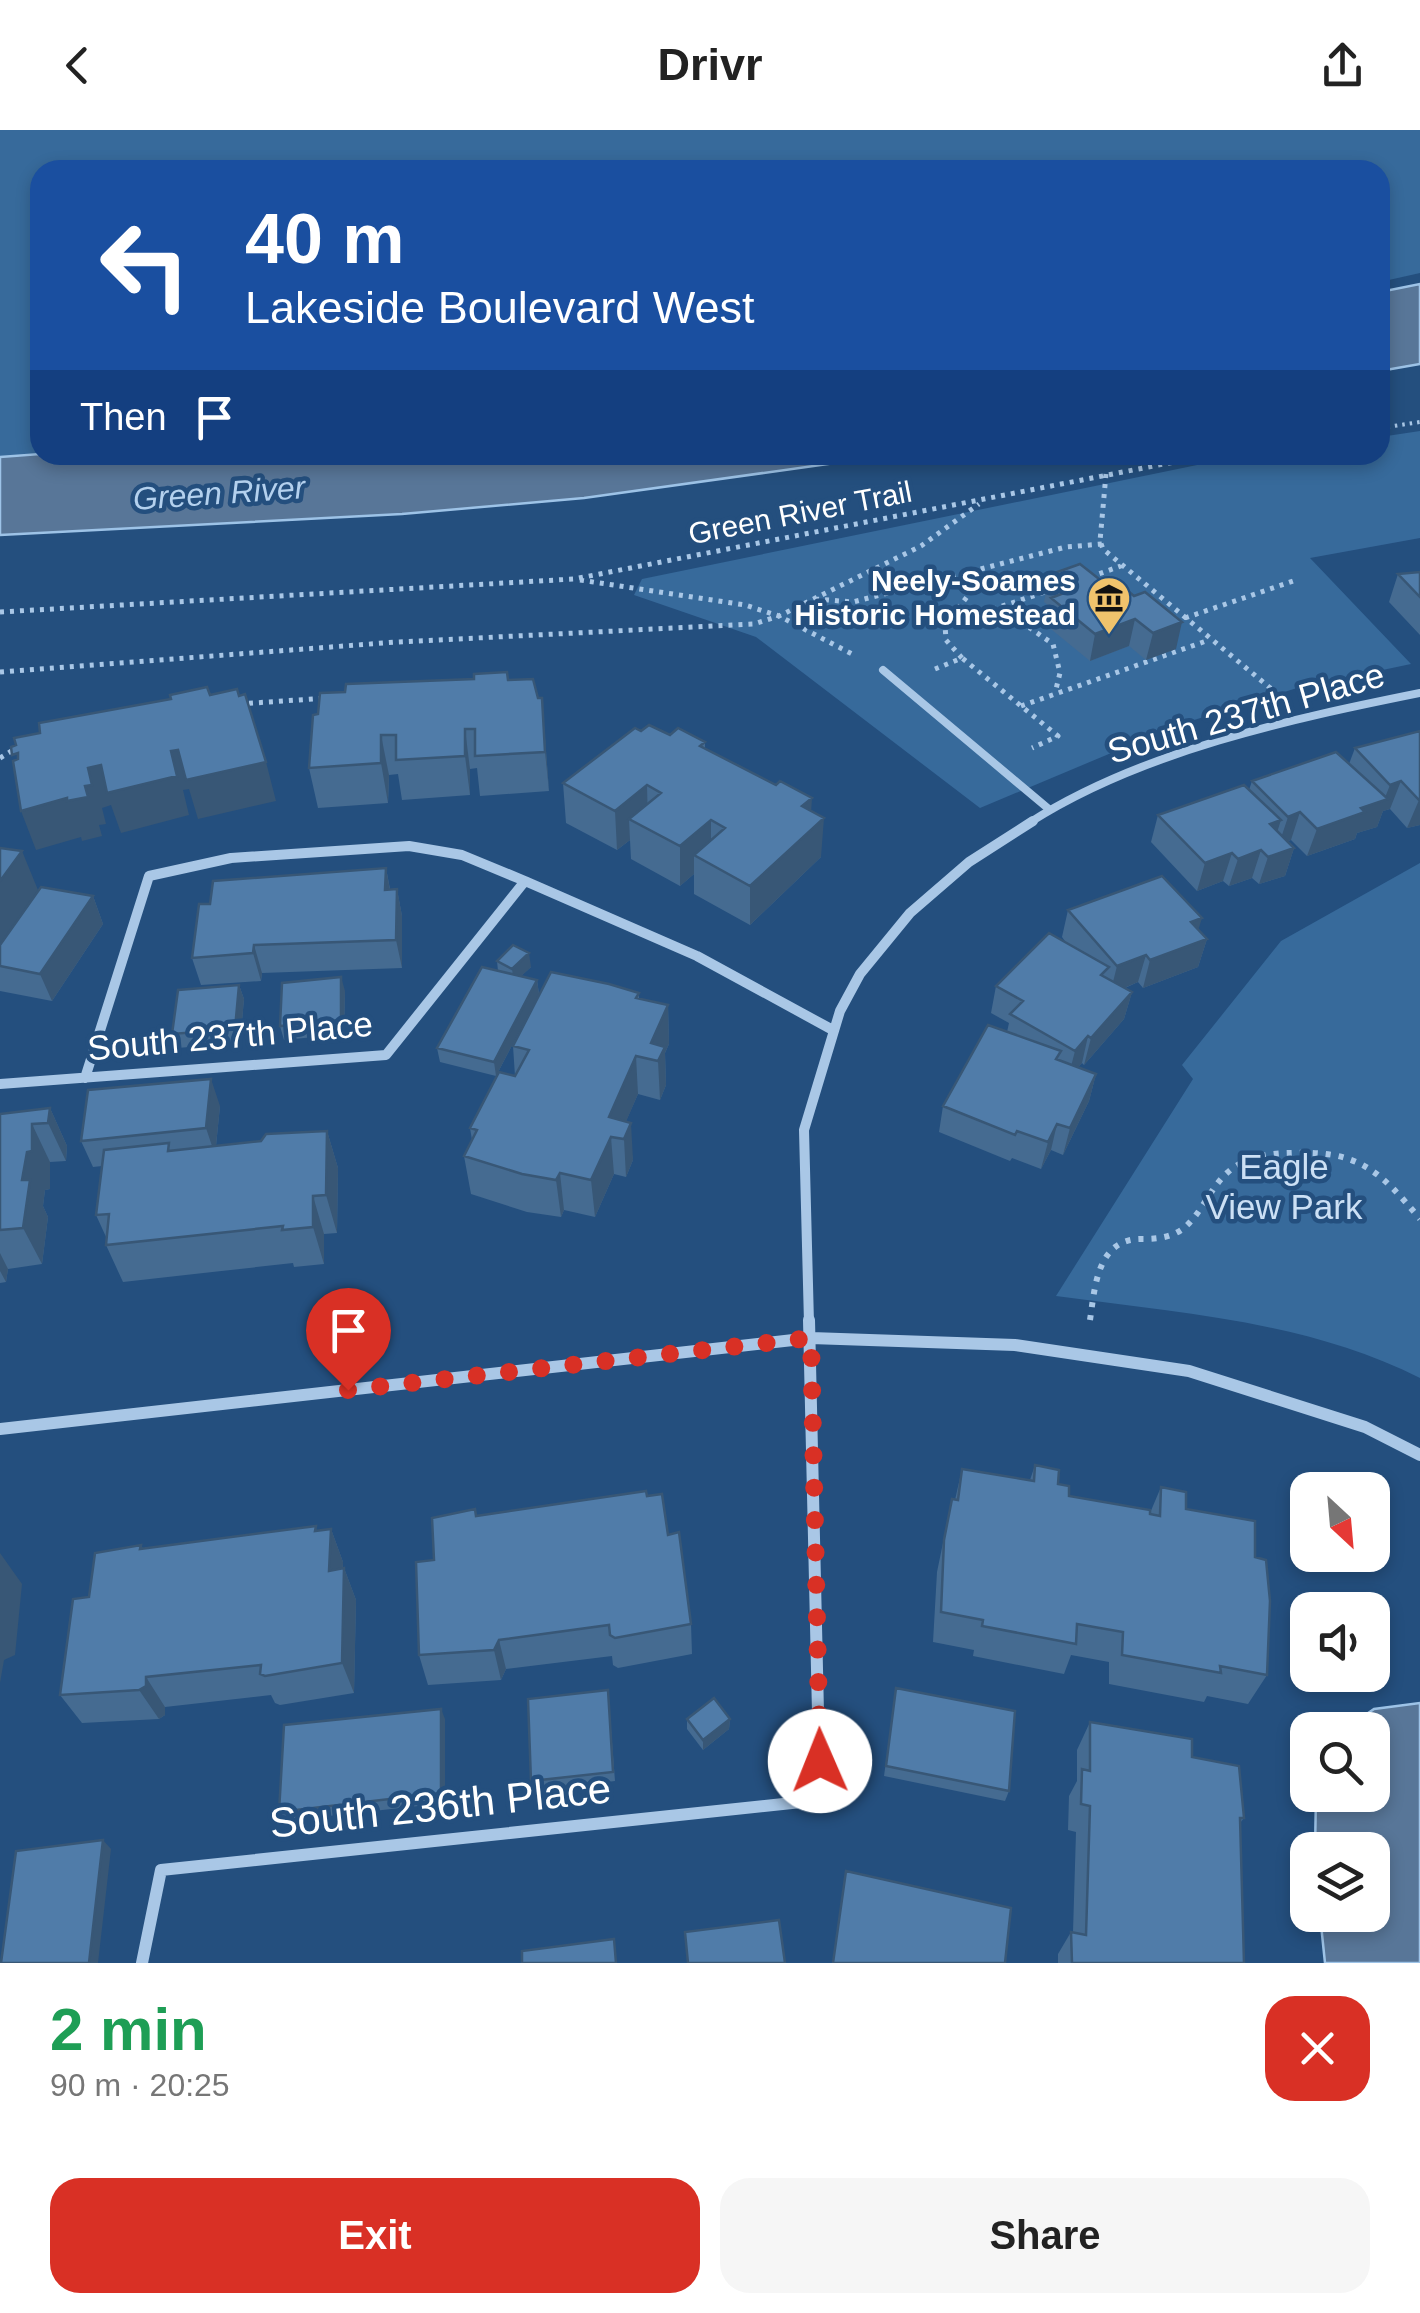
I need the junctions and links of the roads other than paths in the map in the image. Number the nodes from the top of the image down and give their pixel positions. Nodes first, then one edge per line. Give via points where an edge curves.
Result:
1 (883, 670) road end
2 (1420, 693) edge
3 (1050, 810) junction
4 (525, 881) junction
5 (831, 1029) junction
6 (85, 1078) junction
7 (0, 1084) edge
8 (811, 1338) junction
9 (0, 1429) edge
10 (1420, 1455) edge
11 (820, 1800) joint
12 (142, 1963) edge

1 - 3 street
2 - 3 street, South 237th Place via 1306,718 1105,782
3 - 5 street, South 237th Place via 970,859 896,926 858,976
4 - 5 street via 697,956
4 - 6 street, South 237th Place via 386,1055
4 - 6 street via 480,858 385,847 225,858 149,876
5 - 8 street, South 237th Place via 804,1130
6 - 7 street, South 237th Place
8 - 9 street
8 - 10 street via 1015,1345 1189,1371 1364,1427
8 - 11 street, South 237th Place
11 - 12 street, South 236th Place via 161,1870

